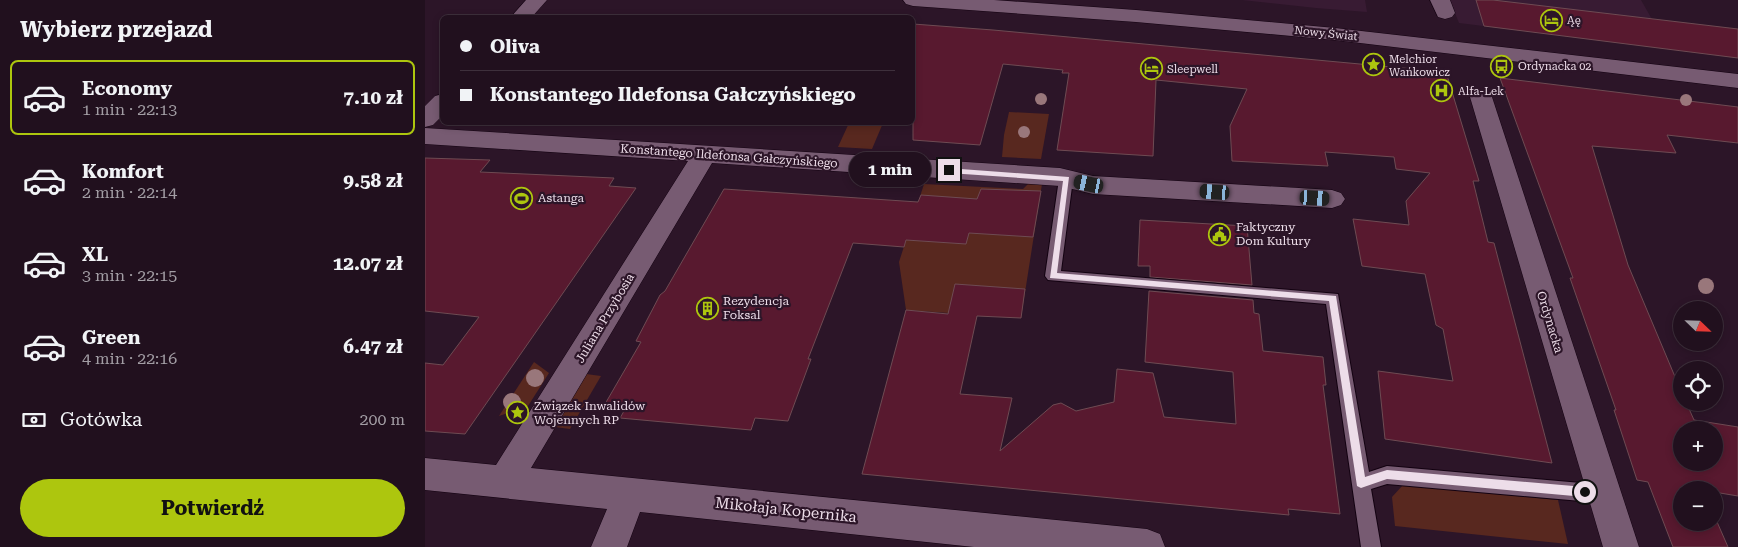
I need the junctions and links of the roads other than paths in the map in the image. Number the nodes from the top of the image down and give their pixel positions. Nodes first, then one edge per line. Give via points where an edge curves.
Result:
1 (537, 0) edge
2 (913, 0) edge
3 (523, 15) edge
4 (1738, 80) edge
5 (1481, 97) dead end
6 (440, 104) edge
7 (425, 120) edge
8 (425, 136) edge
9 (705, 154) junction
10 (1067, 179) junction
11 (1332, 199) dead end
12 (425, 474) edge
13 (504, 482) junction
14 (1361, 483) junction
15 (630, 494) junction
16 (1603, 494) junction
17 (609, 547) edge
18 (1147, 547) edge
19 (1371, 547) edge
20 (1621, 547) edge

1 - 3 street
2 - 4 street, Nowy Świat via 1335,34
5 - 16 street, Ordynacka
6 - 7 street
8 - 9 street, Konstantego Ildefonsa Gałczyńskiego
9 - 10 street, Konstantego Ildefonsa Gałczyńskiego
9 - 13 street, Juliana Przybosia
10 - 11 street, Konstantego Ildefonsa Gałczyńskiego via 1093,185
10 - 14 lane via 1053,276 1333,298
12 - 13 street, Mikołaja Kopernika
13 - 15 street, Mikołaja Kopernika
14 - 16 lane via 1387,474
14 - 19 lane
15 - 17 street
15 - 18 street, Mikołaja Kopernika
16 - 20 street, Ordynacka

